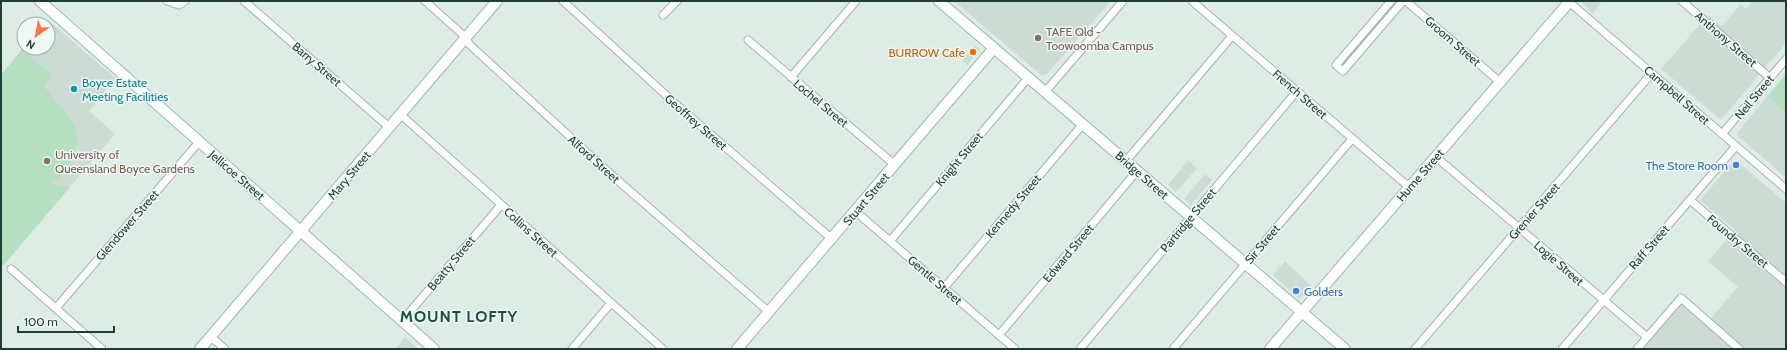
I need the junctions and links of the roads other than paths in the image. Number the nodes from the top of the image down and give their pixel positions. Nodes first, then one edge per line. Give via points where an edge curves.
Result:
1 (40, 1) edge
2 (167, 1) edge
3 (186, 1) edge
4 (244, 1) edge
5 (425, 1) edge
6 (497, 1) edge
7 (564, 1) edge
8 (677, 1) edge
9 (856, 1) edge
10 (939, 1) edge
11 (1123, 1) edge
12 (1192, 1) edge
13 (1391, 1) edge
14 (1404, 1) edge
15 (1569, 1) edge
16 (1682, 1) edge
17 (663, 15) dead end
18 (1232, 36) junction
19 (465, 39) junction
20 (748, 40) dead end
21 (994, 48) junction
22 (1786, 59) edge
23 (1652, 73) junction
24 (791, 77) junction
25 (1028, 78) junction
26 (1770, 78) junction
27 (1500, 82) junction
28 (1297, 91) junction
29 (1045, 92) junction
30 (400, 114) junction
31 (1083, 124) junction
32 (389, 127) junction
33 (1722, 134) junction
34 (1352, 138) junction
35 (199, 142) junction
36 (1736, 146) junction
37 (1436, 156) junction
38 (1126, 161) junction
39 (895, 165) junction
40 (1137, 171) junction
41 (1409, 187) junction
42 (1786, 189) edge
43 (1690, 200) junction
44 (501, 205) junction
45 (855, 211) junction
46 (1190, 217) junction
47 (1519, 228) junction
48 (301, 231) junction
49 (832, 239) junction
50 (890, 241) junction
51 (1245, 264) junction
52 (11, 269) dead end
53 (1786, 282) edge
54 (944, 288) junction
55 (1603, 301) junction
56 (611, 303) junction
57 (56, 308) junction
58 (769, 312) junction
59 (1302, 312) junction
60 (402, 321) junction
61 (999, 334) junction
62 (211, 337) junction
63 (1647, 337) junction
64 (1013, 348) edge
65 (102, 349) edge
66 (200, 349) edge
67 (225, 349) edge
68 (434, 349) edge
69 (572, 349) edge
70 (663, 349) edge
71 (738, 349) edge
72 (1080, 349) edge
73 (1173, 349) edge
74 (1270, 349) edge
75 (1345, 349) edge
76 (1415, 349) edge
77 (1562, 349) edge
78 (1637, 349) edge
79 (1739, 349) edge

1 - 35 street, Jellicoe Street
2 - 3 street via 179,5
4 - 32 street, Barry Street
5 - 19 street, Alford Street
6 - 19 street, Mary Street
7 - 49 street, Geoffrey Street via 679,107
8 - 17 street
9 - 24 street
10 - 21 street, Bridge Street
11 - 29 street
12 - 18 street, French Street
13 - 14 street via 1336,65 1343,71
14 - 27 street, Groom Street
15 - 23 street, Campbell Street
15 - 27 street, Hume Street
16 - 26 street, Anthony Street
18 - 28 street, French Street
18 - 38 street
19 - 30 street, Mary Street
19 - 58 street, Alford Street via 615,178
20 - 24 street, Lochel Street
21 - 25 street, Bridge Street
21 - 39 street, Stuart Street
22 - 26 street, Neil Street
23 - 33 street, Campbell Street
23 - 47 street, Grenier Street
24 - 39 street, Lochel Street
25 - 29 street, Bridge Street
25 - 50 street, Knight Street
26 - 33 street, Neil Street
27 - 37 street, Hume Street
28 - 34 street, French Street
28 - 46 street, Partridge Street
29 - 31 street, Bridge Street
30 - 32 street, Mary Street
30 - 44 street, Collins Street
31 - 38 street, Bridge Street
31 - 54 street, Kennedy Street
32 - 48 street, Mary Street
33 - 36 street, Campbell Street
34 - 41 street, French Street
34 - 51 street, Sir Street
35 - 48 street, Jellicoe Street
35 - 57 street, Glendower Street
36 - 42 street, Campbell Street
36 - 43 street, Raff Street
37 - 41 street, Hume Street
37 - 47 street, Logie Street
38 - 40 street, Bridge Street
39 - 45 street, Stuart Street
40 - 46 street, Bridge Street
40 - 61 street, Edward Street
41 - 59 street, Hume Street
43 - 53 street, Foundry Street
43 - 55 street, Raff Street
44 - 56 street, Collins Street
44 - 60 street, Beatty Street
45 - 49 street, Stuart Street
45 - 50 street, Gentle Street
46 - 51 street, Bridge Street
46 - 72 street, Partridge Street
47 - 55 street, Logie Street
47 - 76 street, Grenier Street
48 - 60 street, Jellicoe Street
48 - 62 street, Mary Street
49 - 58 street, Stuart Street
50 - 54 street, Gentle Street
51 - 59 street, Bridge Street
51 - 73 street, Sir Street
52 - 57 street
54 - 61 street, Gentle Street
55 - 63 street, Logie Street
55 - 77 street, Raff Street
56 - 69 street
56 - 70 street, Collins Street
57 - 65 street
58 - 71 street, Stuart Street
59 - 74 street, Hume Street
59 - 75 street, Bridge Street
60 - 68 street, Jellicoe Street
61 - 64 street, Gentle Street
62 - 66 street, Mary Street
62 - 67 street
63 - 78 street
63 - 79 street via 1681,298

